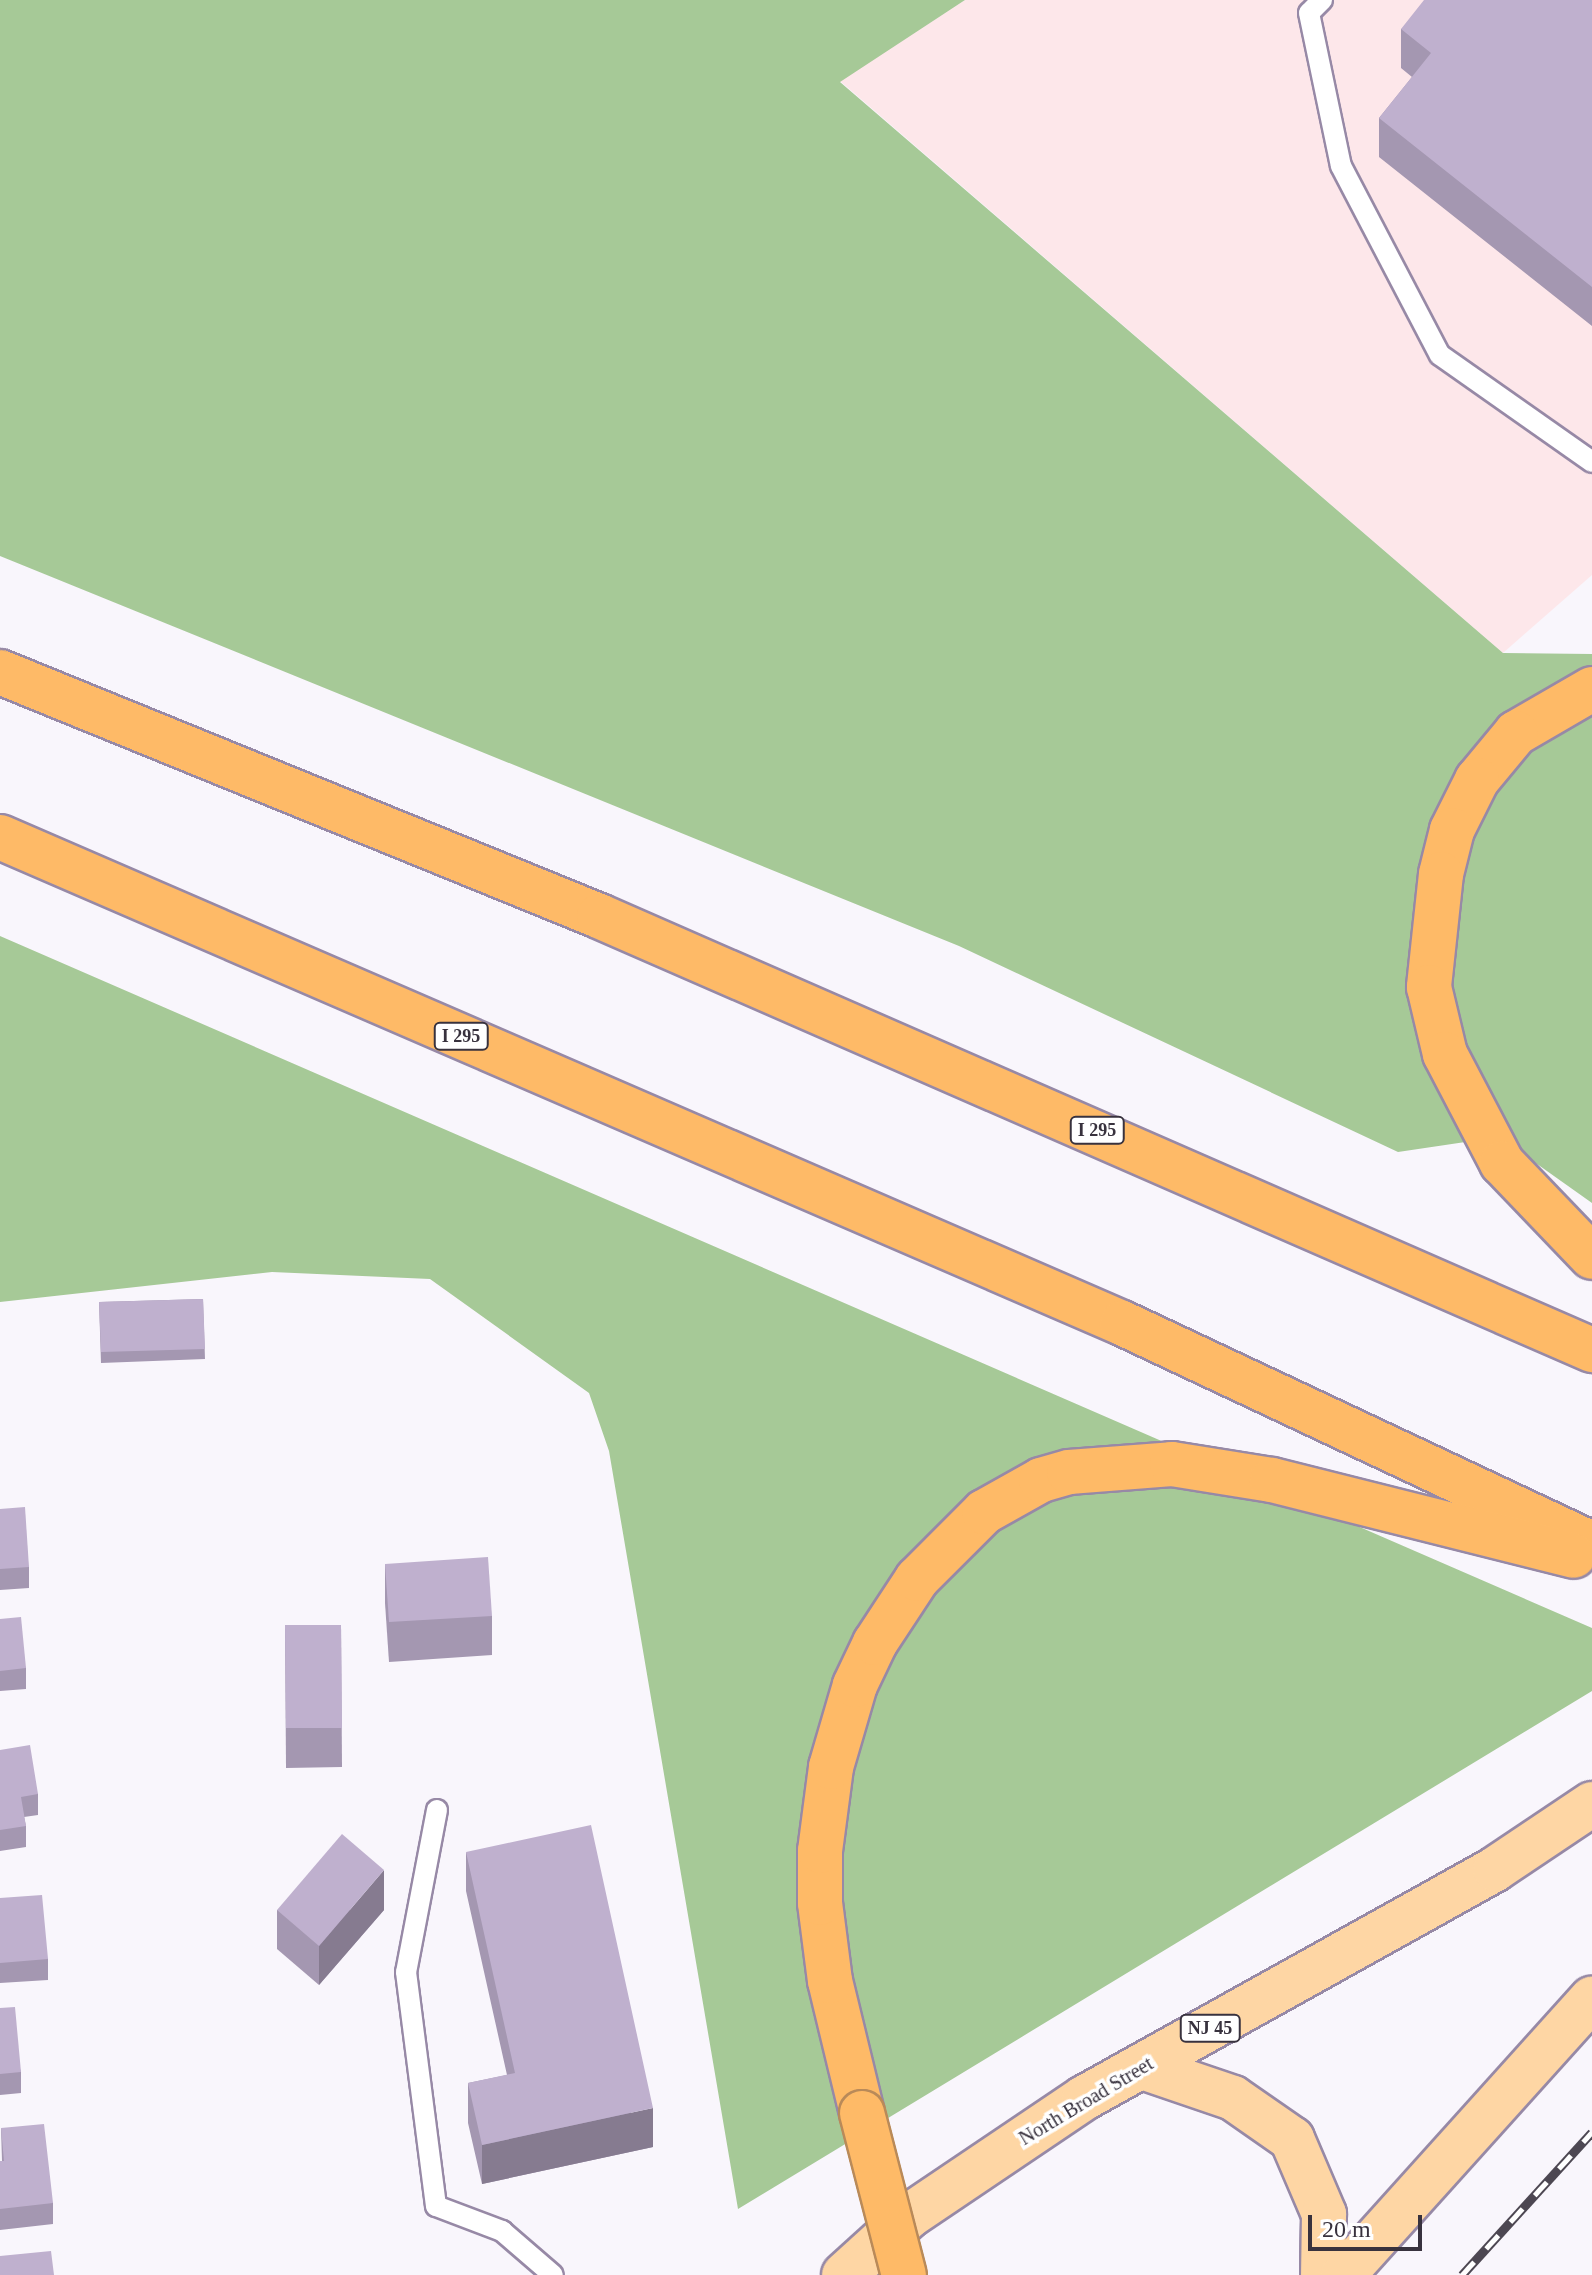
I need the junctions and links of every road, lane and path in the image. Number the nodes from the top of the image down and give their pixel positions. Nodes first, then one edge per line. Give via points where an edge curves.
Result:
1 (1322, 0) edge
2 (1592, 462) edge
3 (0, 646) edge
4 (0, 672) edge
5 (1592, 689) edge
6 (0, 837) edge
7 (0, 858) edge
8 (83, 871) junction
9 (599, 916) junction
10 (1592, 1257) edge
11 (1592, 1350) edge
12 (1592, 1544) edge
13 (1592, 1561) edge
14 (1592, 1804) edge
15 (437, 1810) dead end
16 (1592, 1998) edge
17 (1142, 2067) junction
18 (553, 2275) edge
19 (844, 2275) edge
20 (904, 2275) edge
21 (1323, 2275) edge
22 (1343, 2275) edge

1 - 2 lane via 1309,13 1341,166 1440,355
3 - 9 highway via 321,778
4 - 9 highway, I 295
5 - 10 highway via 1516,733 1477,780 1452,830 1441,874 1429,987 1445,1054 1502,1163
6 - 8 highway, I 295
7 - 8 highway
8 - 12 highway, I 295 via 1122,1323
9 - 11 highway, I 295
13 - 20 highway, bridge via 1272,1480 1172,1464 1069,1472 1041,1480 984,1512 941,1551 889,1620 855,1685 831,1767 820,1851 830,1981
14 - 17 main road, North Broad Street / NJ 45 via 1495,1869
15 - 18 lane via 406,1972 436,2206 502,2231
16 - 22 main road
17 - 19 main road, North Broad Street / NJ 45 via 1084,2098 909,2216
17 - 21 main road via 1233,2098 1292,2139 1324,2214

